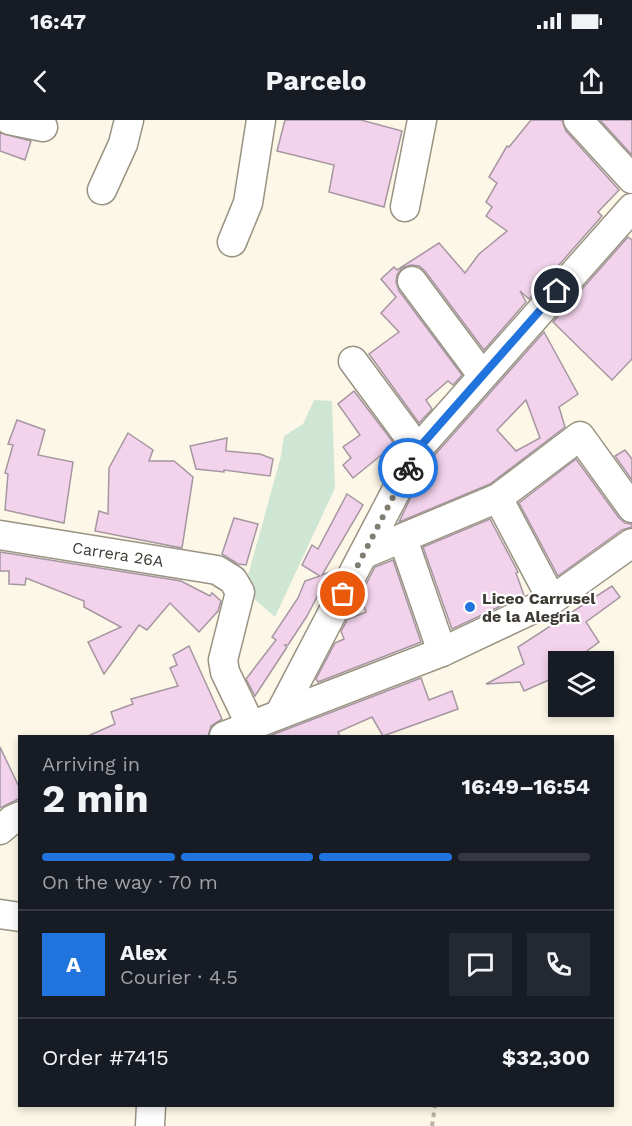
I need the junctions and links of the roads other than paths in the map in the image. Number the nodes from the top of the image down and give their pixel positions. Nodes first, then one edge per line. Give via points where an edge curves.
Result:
1 (9, 120) edge
2 (129, 120) edge
3 (261, 120) edge
4 (422, 120) edge
5 (578, 120) edge
6 (43, 127) dead end
7 (632, 179) edge
8 (102, 190) dead end
9 (405, 207) dead end
10 (632, 208) edge
11 (232, 242) dead end
12 (412, 281) dead end
13 (353, 361) dead end
14 (483, 375) junction
15 (418, 449) junction
16 (498, 498) junction
17 (632, 508) edge
18 (0, 536) edge
19 (403, 539) junction
20 (632, 543) edge
21 (364, 554) junction
22 (552, 600) junction
23 (442, 652) junction
24 (280, 713) junction
25 (251, 726) junction
26 (227, 735) edge
27 (18, 817) edge
28 (0, 830) edge
29 (0, 914) edge
30 (18, 917) edge
31 (151, 1107) edge
32 (150, 1126) edge

1 - 6 street
2 - 8 street via 123,144
3 - 11 street via 248,203
4 - 9 street
5 - 7 street
10 - 14 street
12 - 14 street
13 - 15 street
14 - 15 street
15 - 21 street
16 - 17 street via 580,436
16 - 19 street
16 - 22 street
18 - 25 street, Carrera 26A via 217,570 233,580 240,592 223,660
19 - 21 street
19 - 23 street
20 - 22 street
21 - 24 street
22 - 23 street
23 - 24 street
24 - 25 street
25 - 26 street
27 - 28 street
29 - 30 street
31 - 32 street

